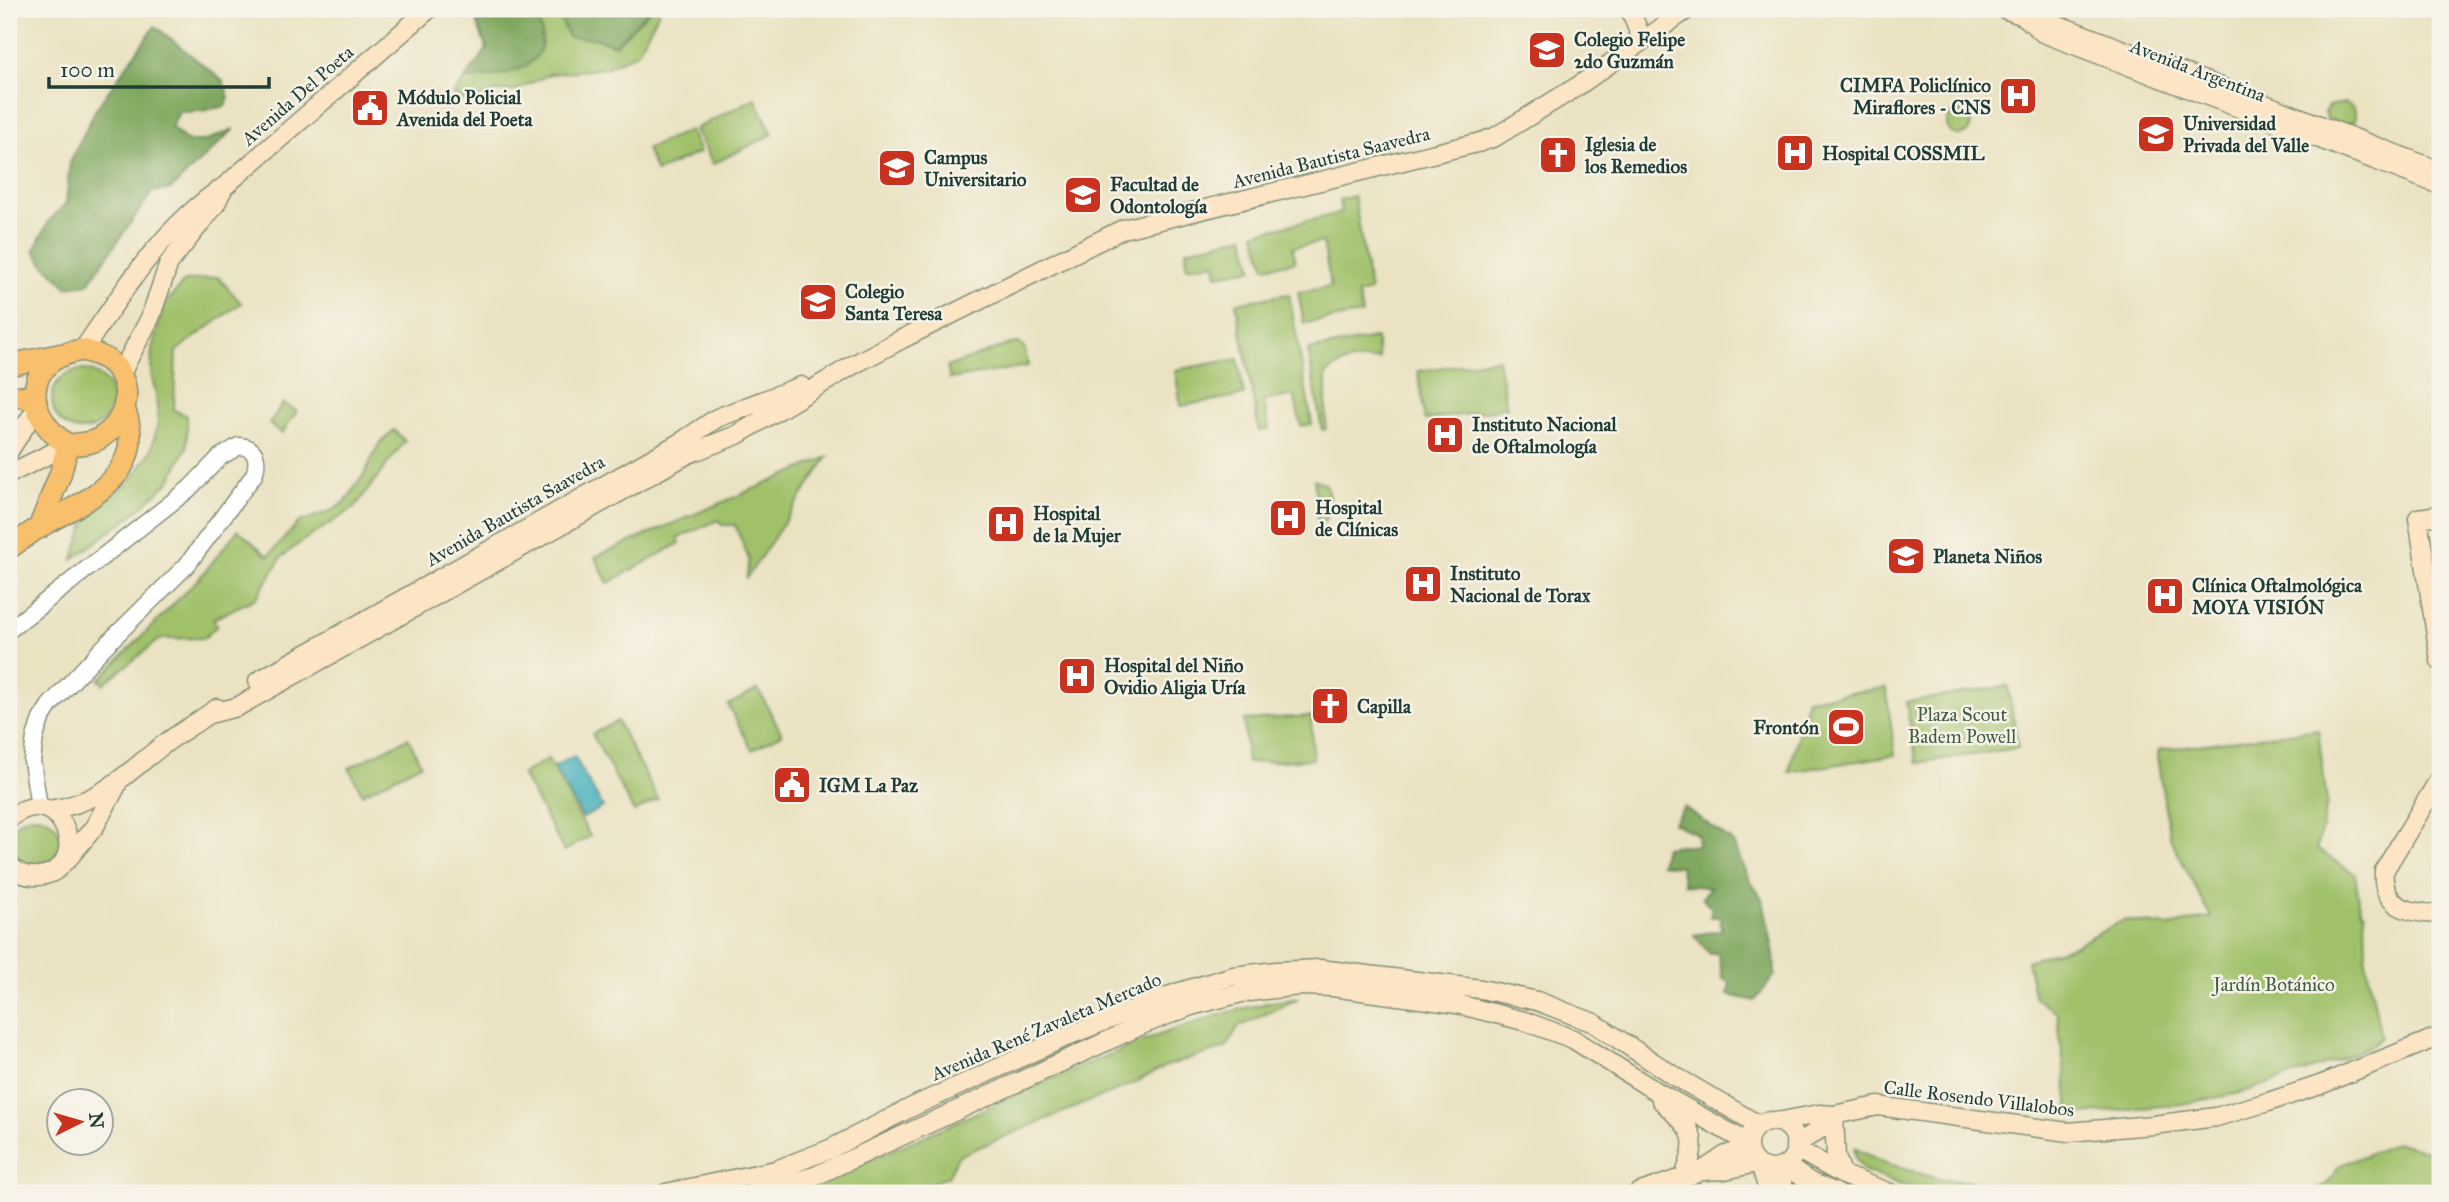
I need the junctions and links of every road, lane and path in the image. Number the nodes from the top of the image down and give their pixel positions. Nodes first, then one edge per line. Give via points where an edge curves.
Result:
1 (429, 9) edge
2 (1630, 9) edge
3 (1688, 9) edge
4 (2004, 9) edge
5 (2036, 19) edge
6 (1642, 40) junction
7 (2200, 85) junction
8 (2440, 171) edge
9 (2440, 185) edge
10 (225, 186) junction
11 (74, 352) junction
12 (9, 365) edge
13 (120, 375) junction
14 (9, 395) edge
15 (35, 404) junction
16 (125, 411) junction
17 (68, 444) junction
18 (9, 451) edge
19 (9, 474) edge
20 (2440, 515) edge
21 (39, 528) junction
22 (9, 548) edge
23 (9, 630) edge
24 (2440, 661) edge
25 (2440, 778) edge
26 (117, 784) junction
27 (43, 809) junction
28 (9, 819) edge
29 (9, 864) edge
30 (61, 864) junction
31 (2440, 914) edge
32 (2440, 1036) edge
33 (1649, 1087) junction
34 (1834, 1115) junction
35 (1777, 1122) junction
36 (1759, 1125) junction
37 (1795, 1146) junction
38 (1753, 1155) junction
39 (1784, 1166) junction
40 (1843, 1175) junction
41 (1684, 1177) junction
42 (1823, 1192) edge
43 (666, 1193) edge
44 (753, 1193) edge
45 (1638, 1193) edge
46 (1769, 1193) edge
47 (1783, 1193) edge
48 (1890, 1193) edge

1 - 10 main road, Avenida Del Poeta
2 - 6 main road
3 - 6 main road, Avenida Bautista Saavedra
4 - 5 main road, Avenida Argentina
5 - 7 main road, Avenida Argentina
6 - 26 main road, Avenida Bautista Saavedra via 1495,137 1124,229 853,365 717,418 232,696
7 - 8 main road, Avenida Argentina
7 - 9 main road, Avenida Argentina
10 - 11 main road, Avenida Del Poeta via 201,202 148,257
10 - 13 main road, Avenida Del Poeta via 169,263 150,318
11 - 12 main road
11 - 13 main road via 106,359
11 - 15 main road via 44,368
13 - 16 main road via 127,399
14 - 15 main road
15 - 17 main road via 48,428
15 - 18 main road
16 - 17 main road via 99,439
16 - 21 main road via 131,443 116,478 91,499
17 - 19 main road
17 - 21 main road
20 - 24 main road via 2418,518
21 - 22 main road
23 - 27 street via 190,489 220,457 244,446 255,453 254,475 187,565 102,649 41,719 32,761
25 - 31 main road via 2384,871 2383,883 2386,896 2400,907
26 - 27 main road, Avenida Bautista Saavedra via 87,801
26 - 30 main road, Avenida Bautista Saavedra via 90,834
27 - 28 main road, Avenida Bautista Saavedra via 28,808
27 - 30 main road via 64,824 68,834
29 - 30 main road via 32,876 43,876
32 - 34 main road, Calle Rosendo Villalobos via 2320,1085 2216,1117 2068,1132 1878,1106
33 - 38 main road, Avenida René Zavaleta Mercado
33 - 41 main road via 1692,1133 1695,1142
33 - 44 main road, Avenida René Zavaleta Mercado via 1573,1039 1457,1004 1313,986 1241,993 1144,1024 815,1176
34 - 35 main road, Calle Rosendo Villalobos
34 - 37 main road, Calle Rosendo Villalobos
34 - 40 main road via 1836,1157
35 - 36 main road
35 - 37 main road via 1789,1129
36 - 38 main road via 1750,1135
36 - 43 main road, Avenida René Zavaleta Mercado via 1594,1023 1537,1001 1481,989 1320,969 1276,971 1233,976 1176,993 1093,1026 776,1170
37 - 39 main road
37 - 40 main road
38 - 39 main road via 1770,1169
38 - 41 main road via 1726,1155
38 - 46 main road
39 - 42 main road
39 - 47 main road
40 - 48 main road
41 - 45 main road

